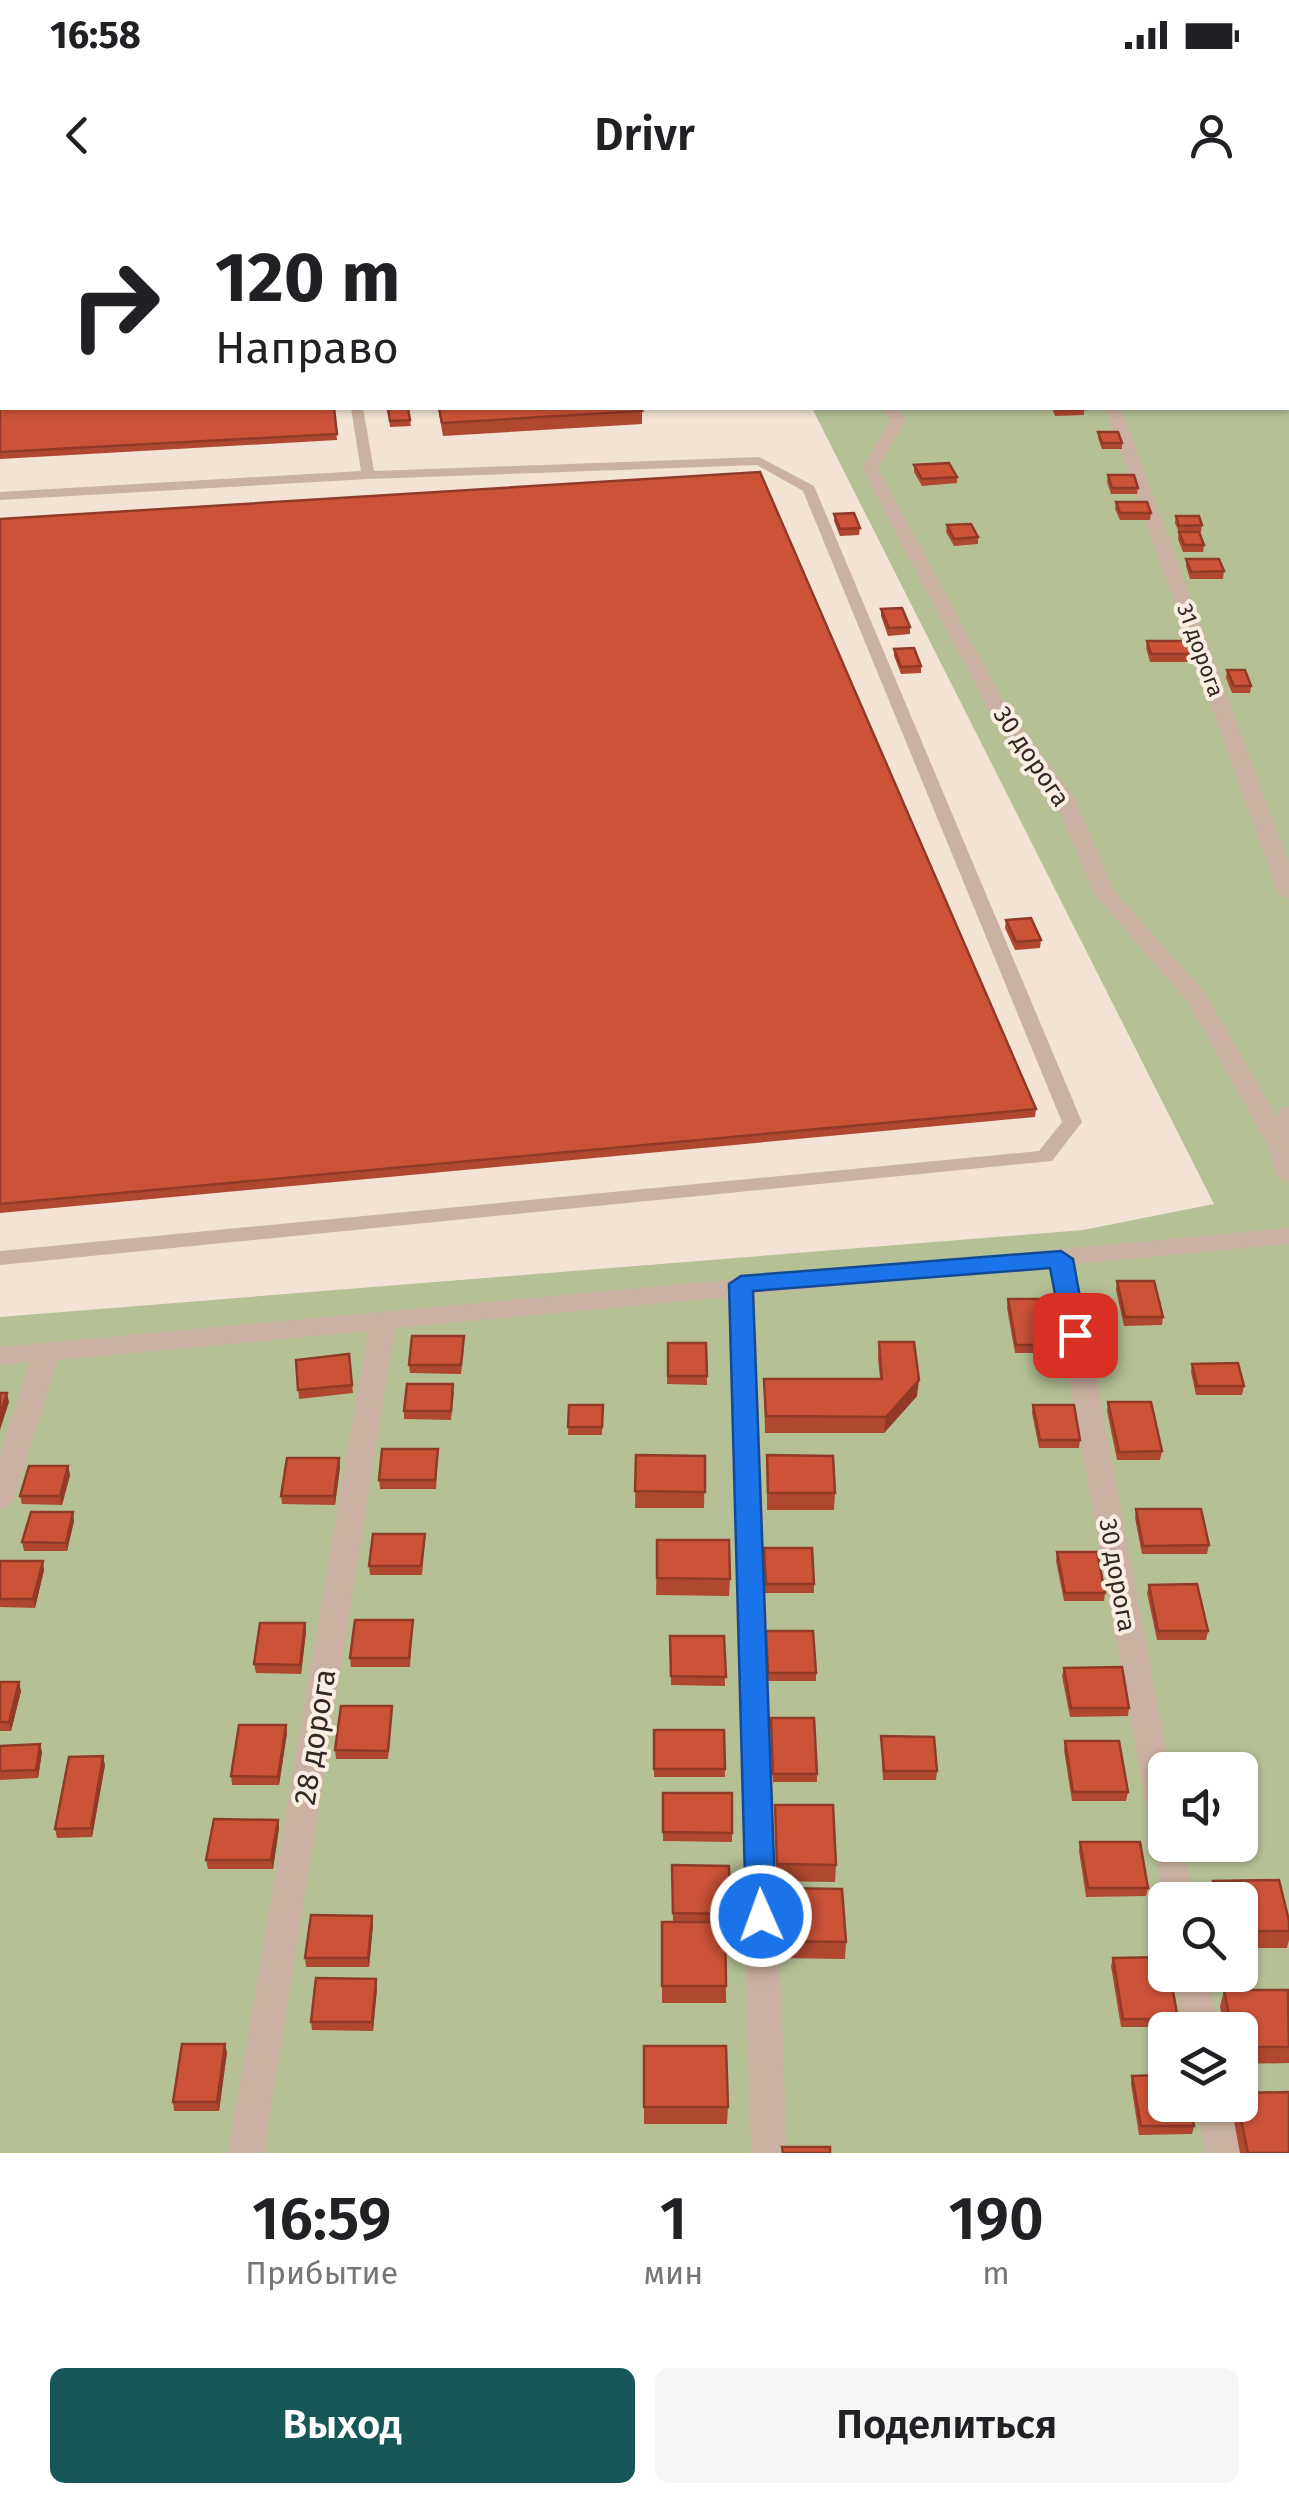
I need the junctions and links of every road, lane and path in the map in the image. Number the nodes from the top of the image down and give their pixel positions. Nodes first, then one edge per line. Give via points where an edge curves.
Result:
1 (357, 410) edge
2 (891, 410) edge
3 (1114, 410) edge
4 (368, 474) junction
5 (0, 496) edge
6 (1289, 893) edge
7 (1289, 1113) edge
8 (1278, 1142) junction
9 (1289, 1176) edge
10 (1289, 1236) edge
11 (0, 1258) edge
12 (1061, 1259) junction
13 (741, 1284) junction
14 (383, 1321) junction
15 (47, 1351) junction
16 (0, 1356) edge
17 (0, 1499) edge
18 (1150, 1752) edge
19 (1218, 2122) edge
20 (246, 2153) edge
21 (768, 2153) edge
22 (1224, 2153) edge

1 - 4 lane
2 - 8 street, 30 дорога via 898,420 870,468 879,486 998,709 1064,797 1105,894 1197,998
3 - 6 street, 31 дорога
4 - 5 lane
4 - 11 lane via 759,462 809,490 1072,1122 1045,1157
7 - 8 street
8 - 9 street
10 - 12 street
12 - 13 street
12 - 18 street, 30 дорога
13 - 14 street
13 - 21 street
14 - 15 street
14 - 20 street, 28 дорога
15 - 16 street
15 - 17 street
19 - 22 street

